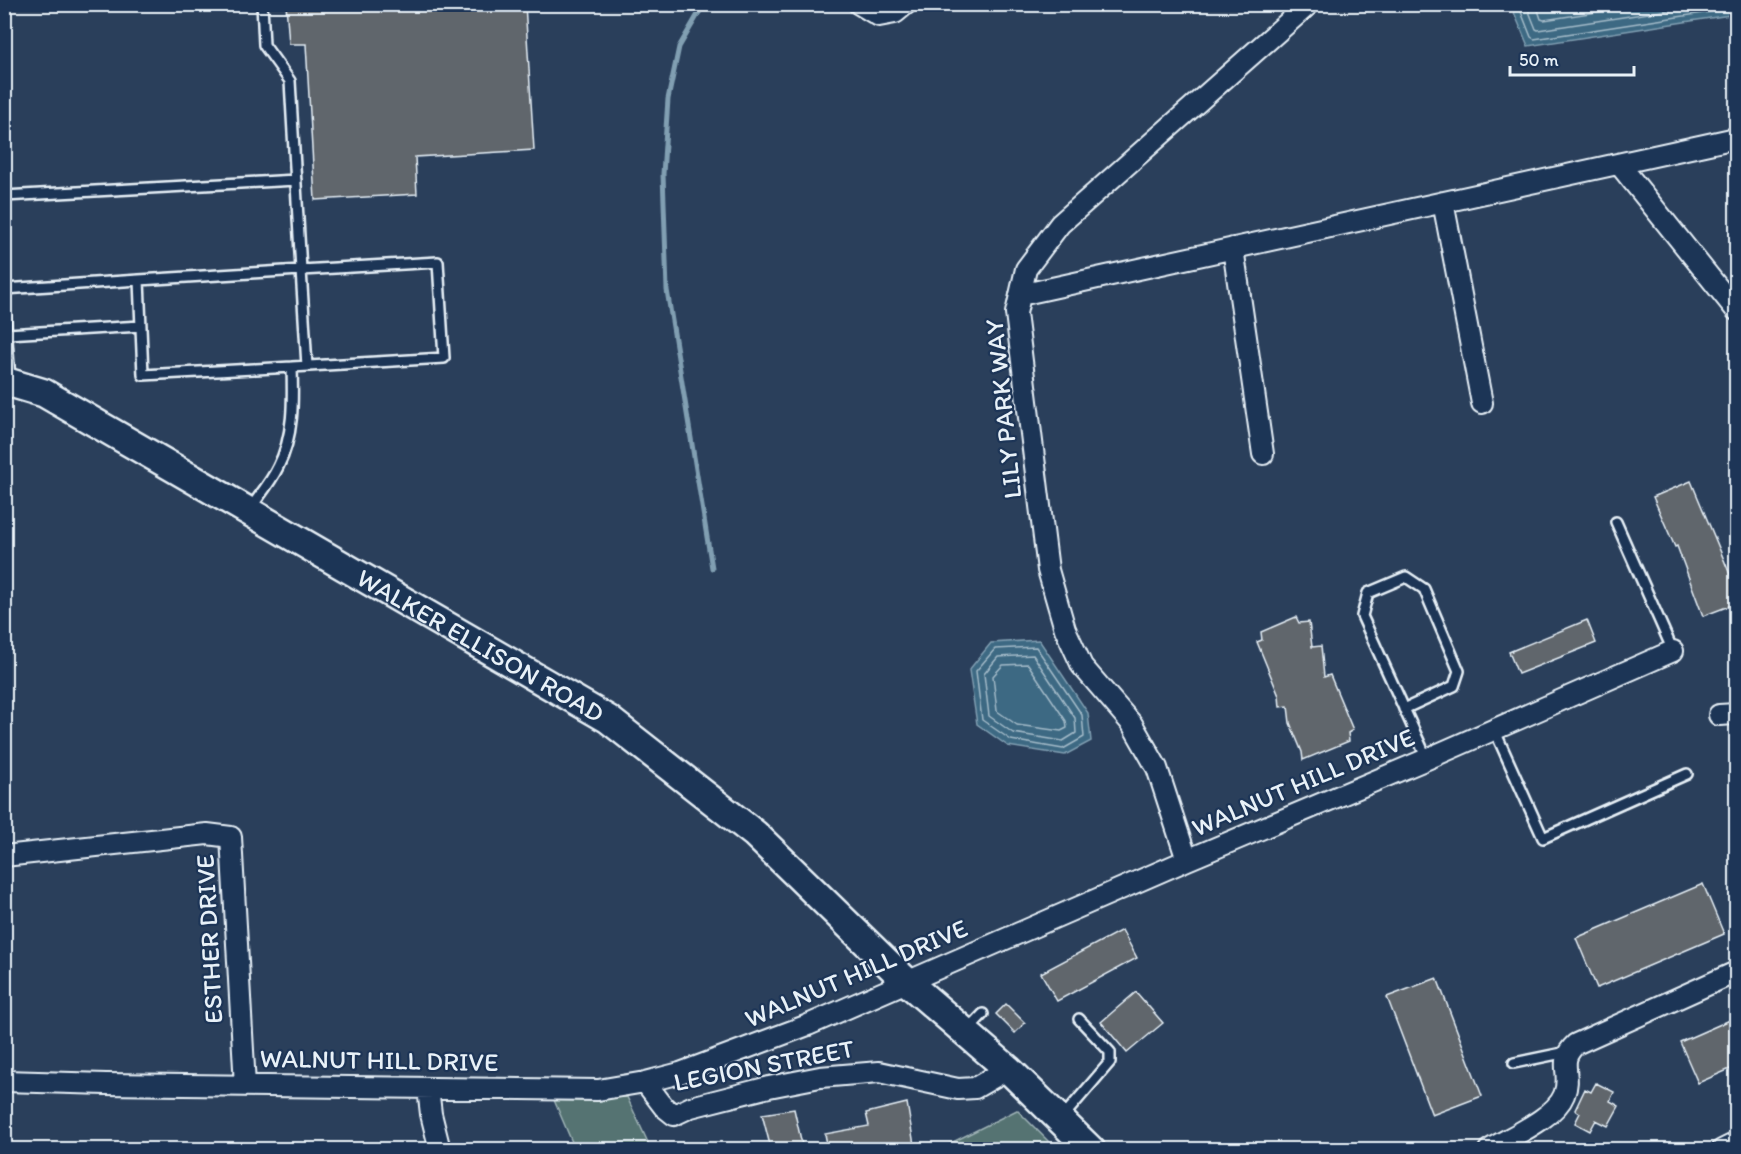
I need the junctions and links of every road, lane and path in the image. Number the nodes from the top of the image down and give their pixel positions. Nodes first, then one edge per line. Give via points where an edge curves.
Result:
1 (262, 4) edge
2 (859, 4) edge
3 (906, 4) edge
4 (1310, 4) edge
5 (1737, 138) edge
6 (1619, 164) junction
7 (296, 180) junction
8 (4, 196) edge
9 (1443, 202) junction
10 (1233, 248) junction
11 (301, 270) junction
12 (139, 280) junction
13 (4, 289) edge
14 (1020, 295) junction
15 (4, 301) edge
16 (1737, 310) edge
17 (141, 326) junction
18 (7, 334) junction
19 (307, 366) junction
20 (292, 367) junction
21 (7, 381) edge
22 (1482, 404) dead end
23 (1263, 454) dead end
24 (248, 511) junction
25 (1616, 522) dead end
26 (1674, 651) joint
27 (1404, 709) junction
28 (1494, 729) junction
29 (1426, 759) junction
30 (1687, 774) dead end
31 (4, 856) edge
32 (1187, 860) junction
33 (1737, 972) edge
34 (907, 982) junction
35 (983, 1014) dead end
36 (1079, 1019) dead end
37 (964, 1033) junction
38 (1567, 1052) junction
39 (1514, 1063) dead end
40 (1008, 1069) junction
41 (4, 1081) edge
42 (645, 1082) junction
43 (245, 1086) junction
44 (428, 1088) junction
45 (1061, 1119) junction
46 (1737, 1143) edge
47 (440, 1149) edge
48 (1091, 1149) edge
49 (1489, 1149) edge
50 (1722, 1149) edge

1 - 7 lane via 264,45 290,81
2 - 3 street via 879,16 894,13
4 - 14 street, LILY PARK WAY via 1060,225 1026,269
5 - 6 street
6 - 9 street
6 - 16 street
7 - 8 lane
7 - 11 lane
9 - 10 street
9 - 22 street
10 - 14 street
10 - 23 street
11 - 12 lane
11 - 19 lane
11 - 19 lane via 438,262 444,358
12 - 13 lane
12 - 17 lane
14 - 32 street, LILY PARK WAY via 1016,313 1048,570 1065,629 1082,666 1132,724 1157,768
15 - 18 lane
17 - 18 lane
17 - 20 lane via 143,375
18 - 21 lane
19 - 20 lane
20 - 24 lane via 293,406 288,442 278,468
21 - 24 street, WALKER ELLISON ROAD via 44,393
24 - 34 street, WALKER ELLISON ROAD via 608,719 755,834
25 - 26 lane
26 - 28 street, WALNUT HILL DRIVE
27 - 27 lane via 1362,616 1368,593 1406,577 1424,588 1460,671 1454,686
27 - 29 lane
28 - 29 street, WALNUT HILL DRIVE
28 - 30 lane via 1543,838
29 - 32 street, WALNUT HILL DRIVE
31 - 43 street, ESTHER DRIVE via 207,834 231,837
32 - 34 street, WALNUT HILL DRIVE
33 - 38 street via 1576,1044
34 - 37 street, WALKER ELLISON ROAD
34 - 42 street, WALNUT HILL DRIVE via 808,1025
35 - 37 lane
36 - 45 lane via 1110,1052 1110,1062
37 - 40 street, WALKER ELLISON ROAD
38 - 39 lane
38 - 49 street via 1567,1084 1556,1108
40 - 42 street, LEGION STREET via 975,1088 958,1089 879,1072 820,1077 674,1114
40 - 45 street, WALKER ELLISON ROAD
41 - 43 street, WALNUT HILL DRIVE
42 - 44 street, WALNUT HILL DRIVE via 598,1090
43 - 44 street, WALNUT HILL DRIVE
44 - 47 street
45 - 48 street, WALKER ELLISON ROAD
46 - 50 street

